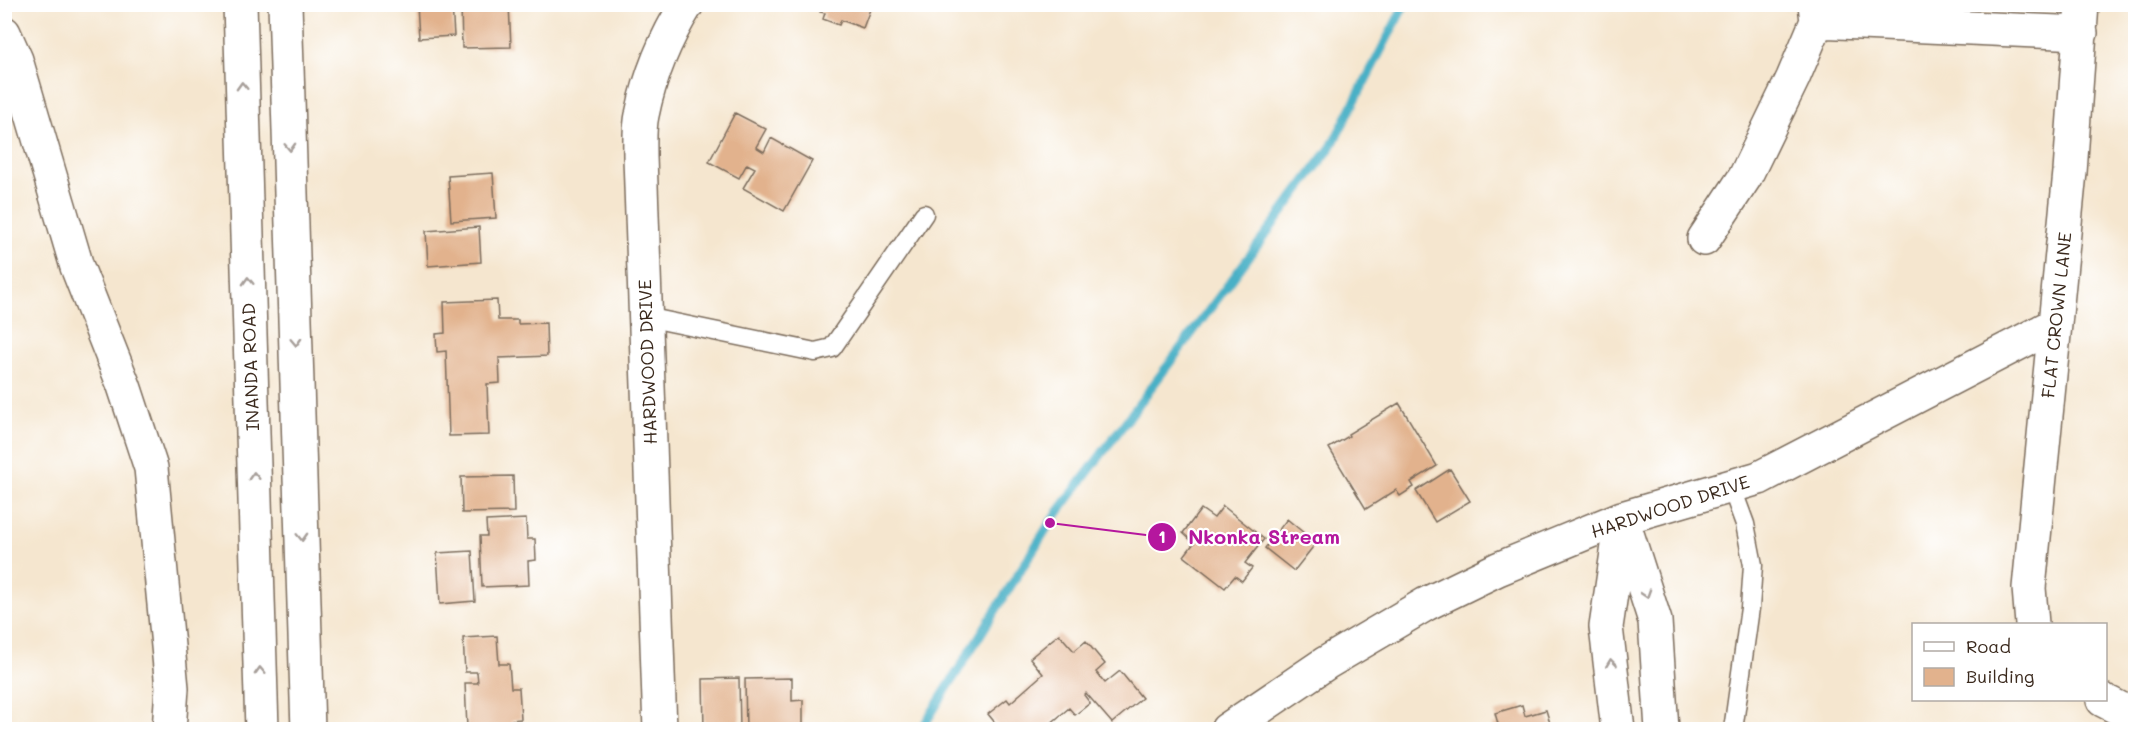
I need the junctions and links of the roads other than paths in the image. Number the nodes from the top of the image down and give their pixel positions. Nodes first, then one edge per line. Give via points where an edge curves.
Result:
1 (240, 4) edge
2 (285, 4) edge
3 (687, 4) edge
4 (1816, 13) edge
5 (2082, 19) edge
6 (4, 33) edge
7 (924, 214) dead end
8 (1704, 239) dead end
9 (646, 318) junction
10 (2054, 325) junction
11 (1731, 486) junction
12 (1622, 518) junction
13 (2032, 623) edge
14 (2107, 701) edge
15 (2136, 717) edge
16 (169, 729) edge
17 (262, 729) edge
18 (308, 729) edge
19 (660, 729) edge
20 (1227, 729) edge
21 (1618, 729) edge
22 (1662, 729) edge
23 (1733, 729) edge

17 -> 1 street, INANDA ROAD
2 -> 18 street
3 - 9 street, HARDWOOD DRIVE via 653,72 641,117
4 - 5 street
4 - 8 street via 1793,78 1745,177
5 - 10 street, FLAT CROWN LANE
6 - 16 street via 16,60 77,267 151,468 172,687
7 - 9 lane via 832,348 815,352
9 - 19 street, HARDWOOD DRIVE
10 - 11 street, HARDWOOD DRIVE via 1759,478
10 - 13 street, FLAT CROWN LANE via 2029,588
11 - 12 street, HARDWOOD DRIVE
11 - 23 lane via 1745,524 1753,565
12 - 20 street, HARDWOOD DRIVE via 1497,568 1426,604 1326,663
21 -> 12 street via 1606,627
12 -> 22 street via 1655,621
14 - 15 street

